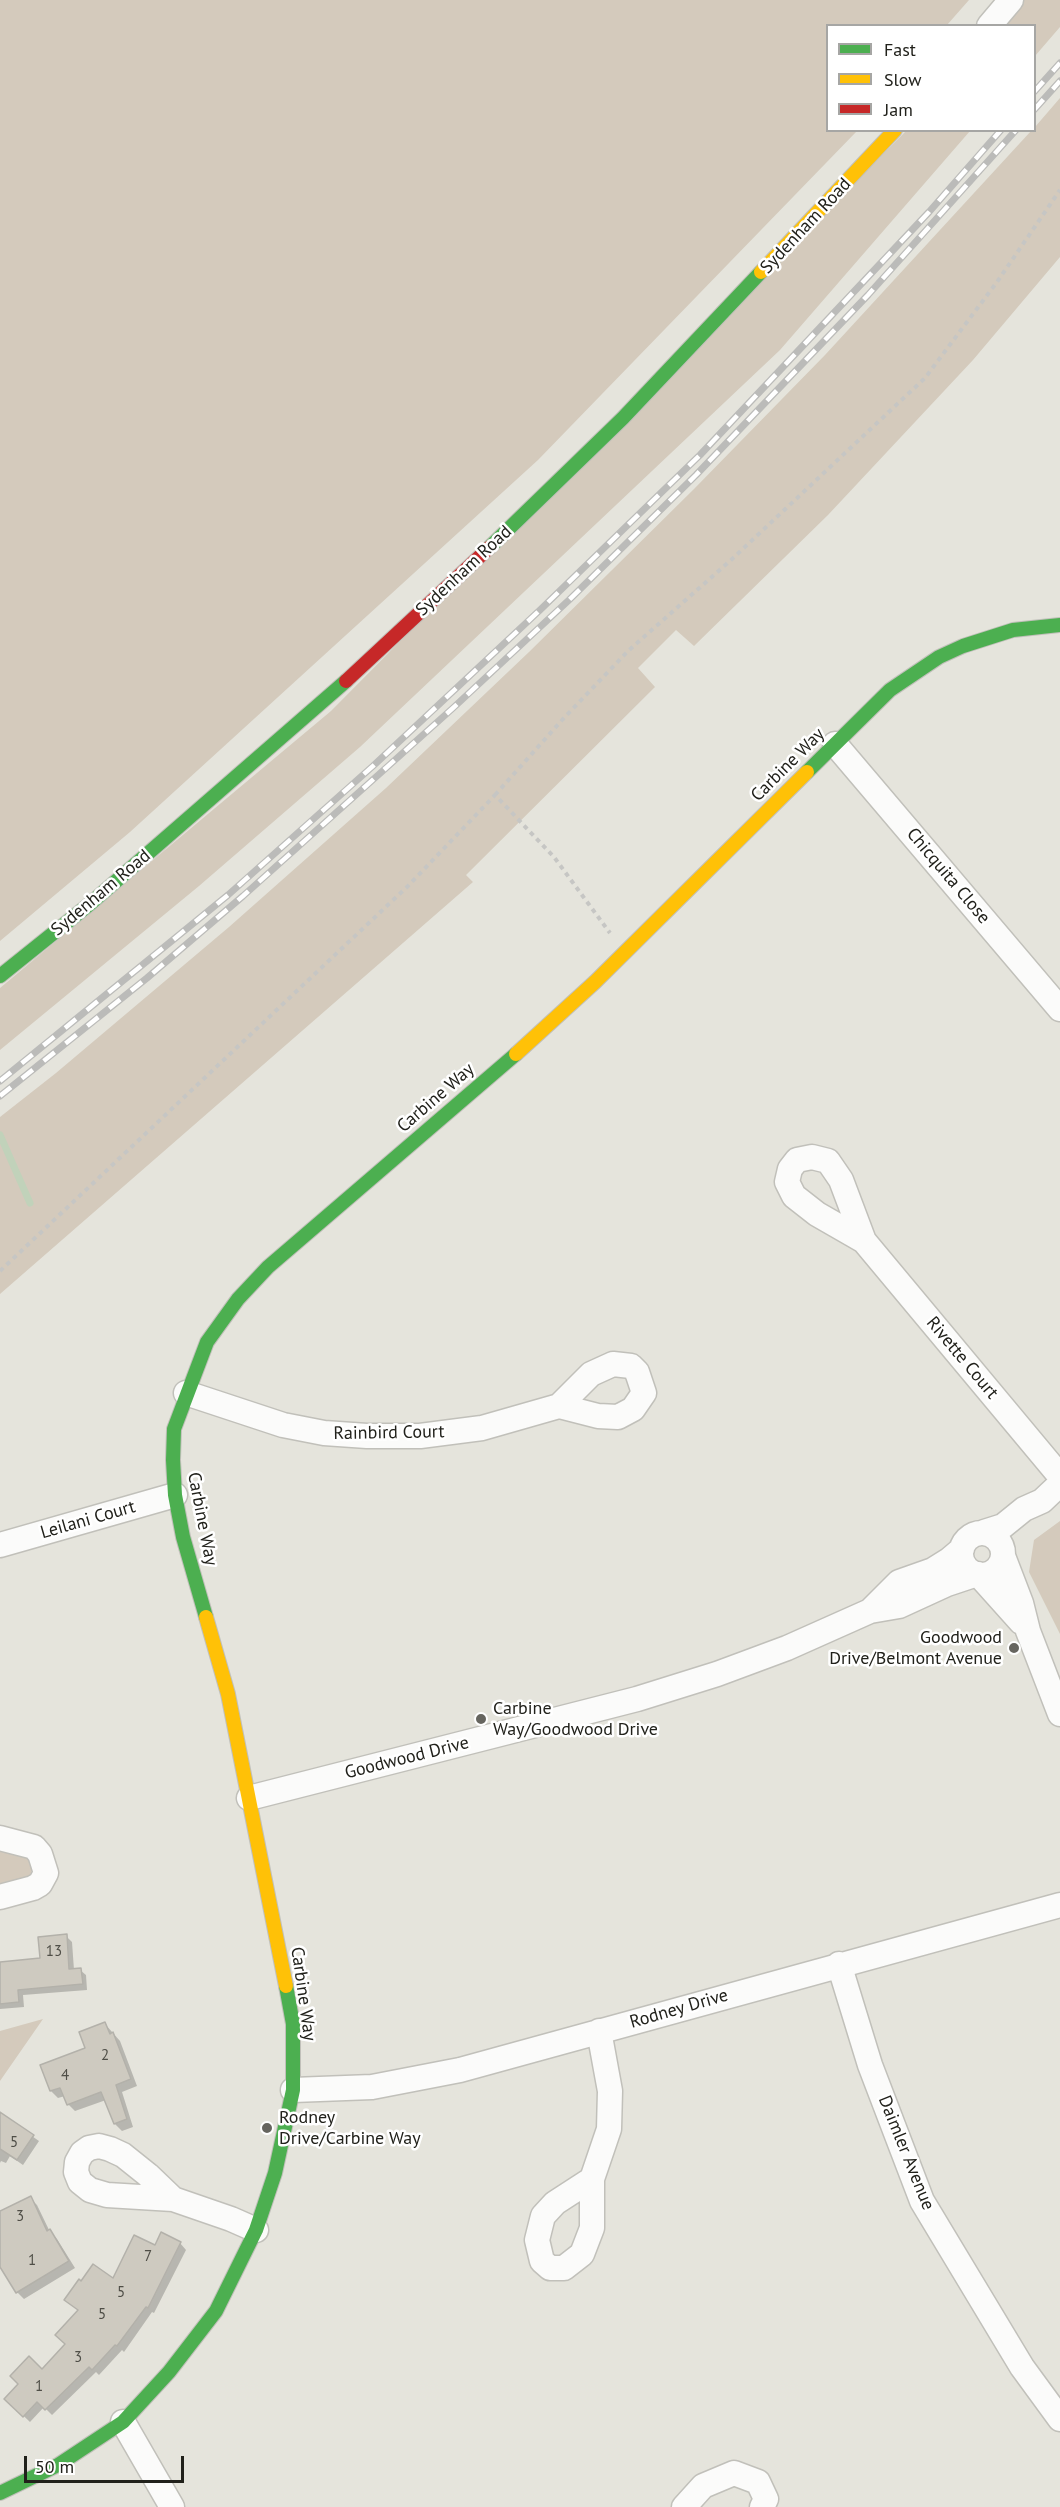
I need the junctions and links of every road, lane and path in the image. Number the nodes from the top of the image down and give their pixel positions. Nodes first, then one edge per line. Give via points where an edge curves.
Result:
1 (1011, 0) edge
2 (991, 24) edge
3 (893, 132) edge
4 (1060, 190) edge
5 (1060, 625) edge
6 (835, 744) junction
7 (495, 795) junction
8 (626, 950) junction
9 (0, 976) edge
10 (1060, 1009) edge
11 (864, 1241) dead end
12 (0, 1271) edge
13 (186, 1393) junction
14 (559, 1406) dead end
15 (1060, 1476) edge
16 (1060, 1484) edge
17 (175, 1495) junction
18 (1042, 1501) junction
19 (984, 1532) junction
20 (0, 1545) edge
21 (962, 1549) junction
22 (1004, 1554) junction
23 (978, 1574) junction
24 (870, 1611) junction
25 (1028, 1631) junction
26 (1060, 1714) edge
27 (249, 1798) junction
28 (0, 1838) edge
29 (0, 1897) edge
30 (1060, 1905) edge
31 (839, 1965) junction
32 (599, 2031) junction
33 (293, 2090) junction
34 (592, 2179) dead end
35 (173, 2199) dead end
36 (256, 2230) junction
37 (1060, 2419) edge
38 (123, 2422) junction
39 (0, 2493) edge
40 (172, 2507) edge
41 (684, 2507) edge
42 (762, 2507) edge

1 - 2 street
3 - 9 street, Sydenham Road via 623,418 499,540 244,772
4 - 7 path via 991,291 924,378 628,651
5 - 6 street, Carbine Way via 1013,630 939,657 890,690
6 - 8 street, Carbine Way
6 - 10 street, Chicquita Close
7 - 8 path via 554,857
7 - 12 path via 408,886
8 - 13 street, Carbine Way via 534,1038 268,1267 238,1299 207,1342
11 - 15 street, Rivette Court
13 - 14 street, Rainbird Court via 283,1425 367,1436 420,1436 482,1428
13 - 17 street, Carbine Way via 174,1429
16 - 18 street
17 - 20 street, Leilani Court
17 - 27 street, Carbine Way via 183,1537 228,1694
18 - 19 street via 1003,1526
18 - 22 street
19 - 21 street via 970,1536
19 - 22 street via 1000,1541
21 - 23 street via 963,1562
21 - 24 street, Goodwood Drive via 933,1570 898,1582
22 - 23 street via 995,1571
22 - 25 street
23 - 24 street, Goodwood Drive via 899,1606
23 - 25 street
24 - 27 street, Goodwood Drive via 787,1648 638,1699
25 - 26 street
27 - 33 street, Carbine Way via 293,2024
28 - 29 street via 34,1847 45,1872 40,1884 33,1888
30 - 31 street, Rodney Drive
31 - 32 street, Rodney Drive
31 - 37 street, Daimler Avenue via 870,2065 922,2201 1022,2367
32 - 33 street, Rodney Drive via 460,2070 372,2087
32 - 34 street via 610,2091 609,2129
33 - 36 street, Carbine Way via 275,2173
35 - 36 street
36 - 38 street, Carbine Way via 216,2311 169,2372
38 - 39 street, Carbine Way via 58,2465
38 - 40 street
41 - 42 street via 703,2486 734,2473 758,2482 766,2499

